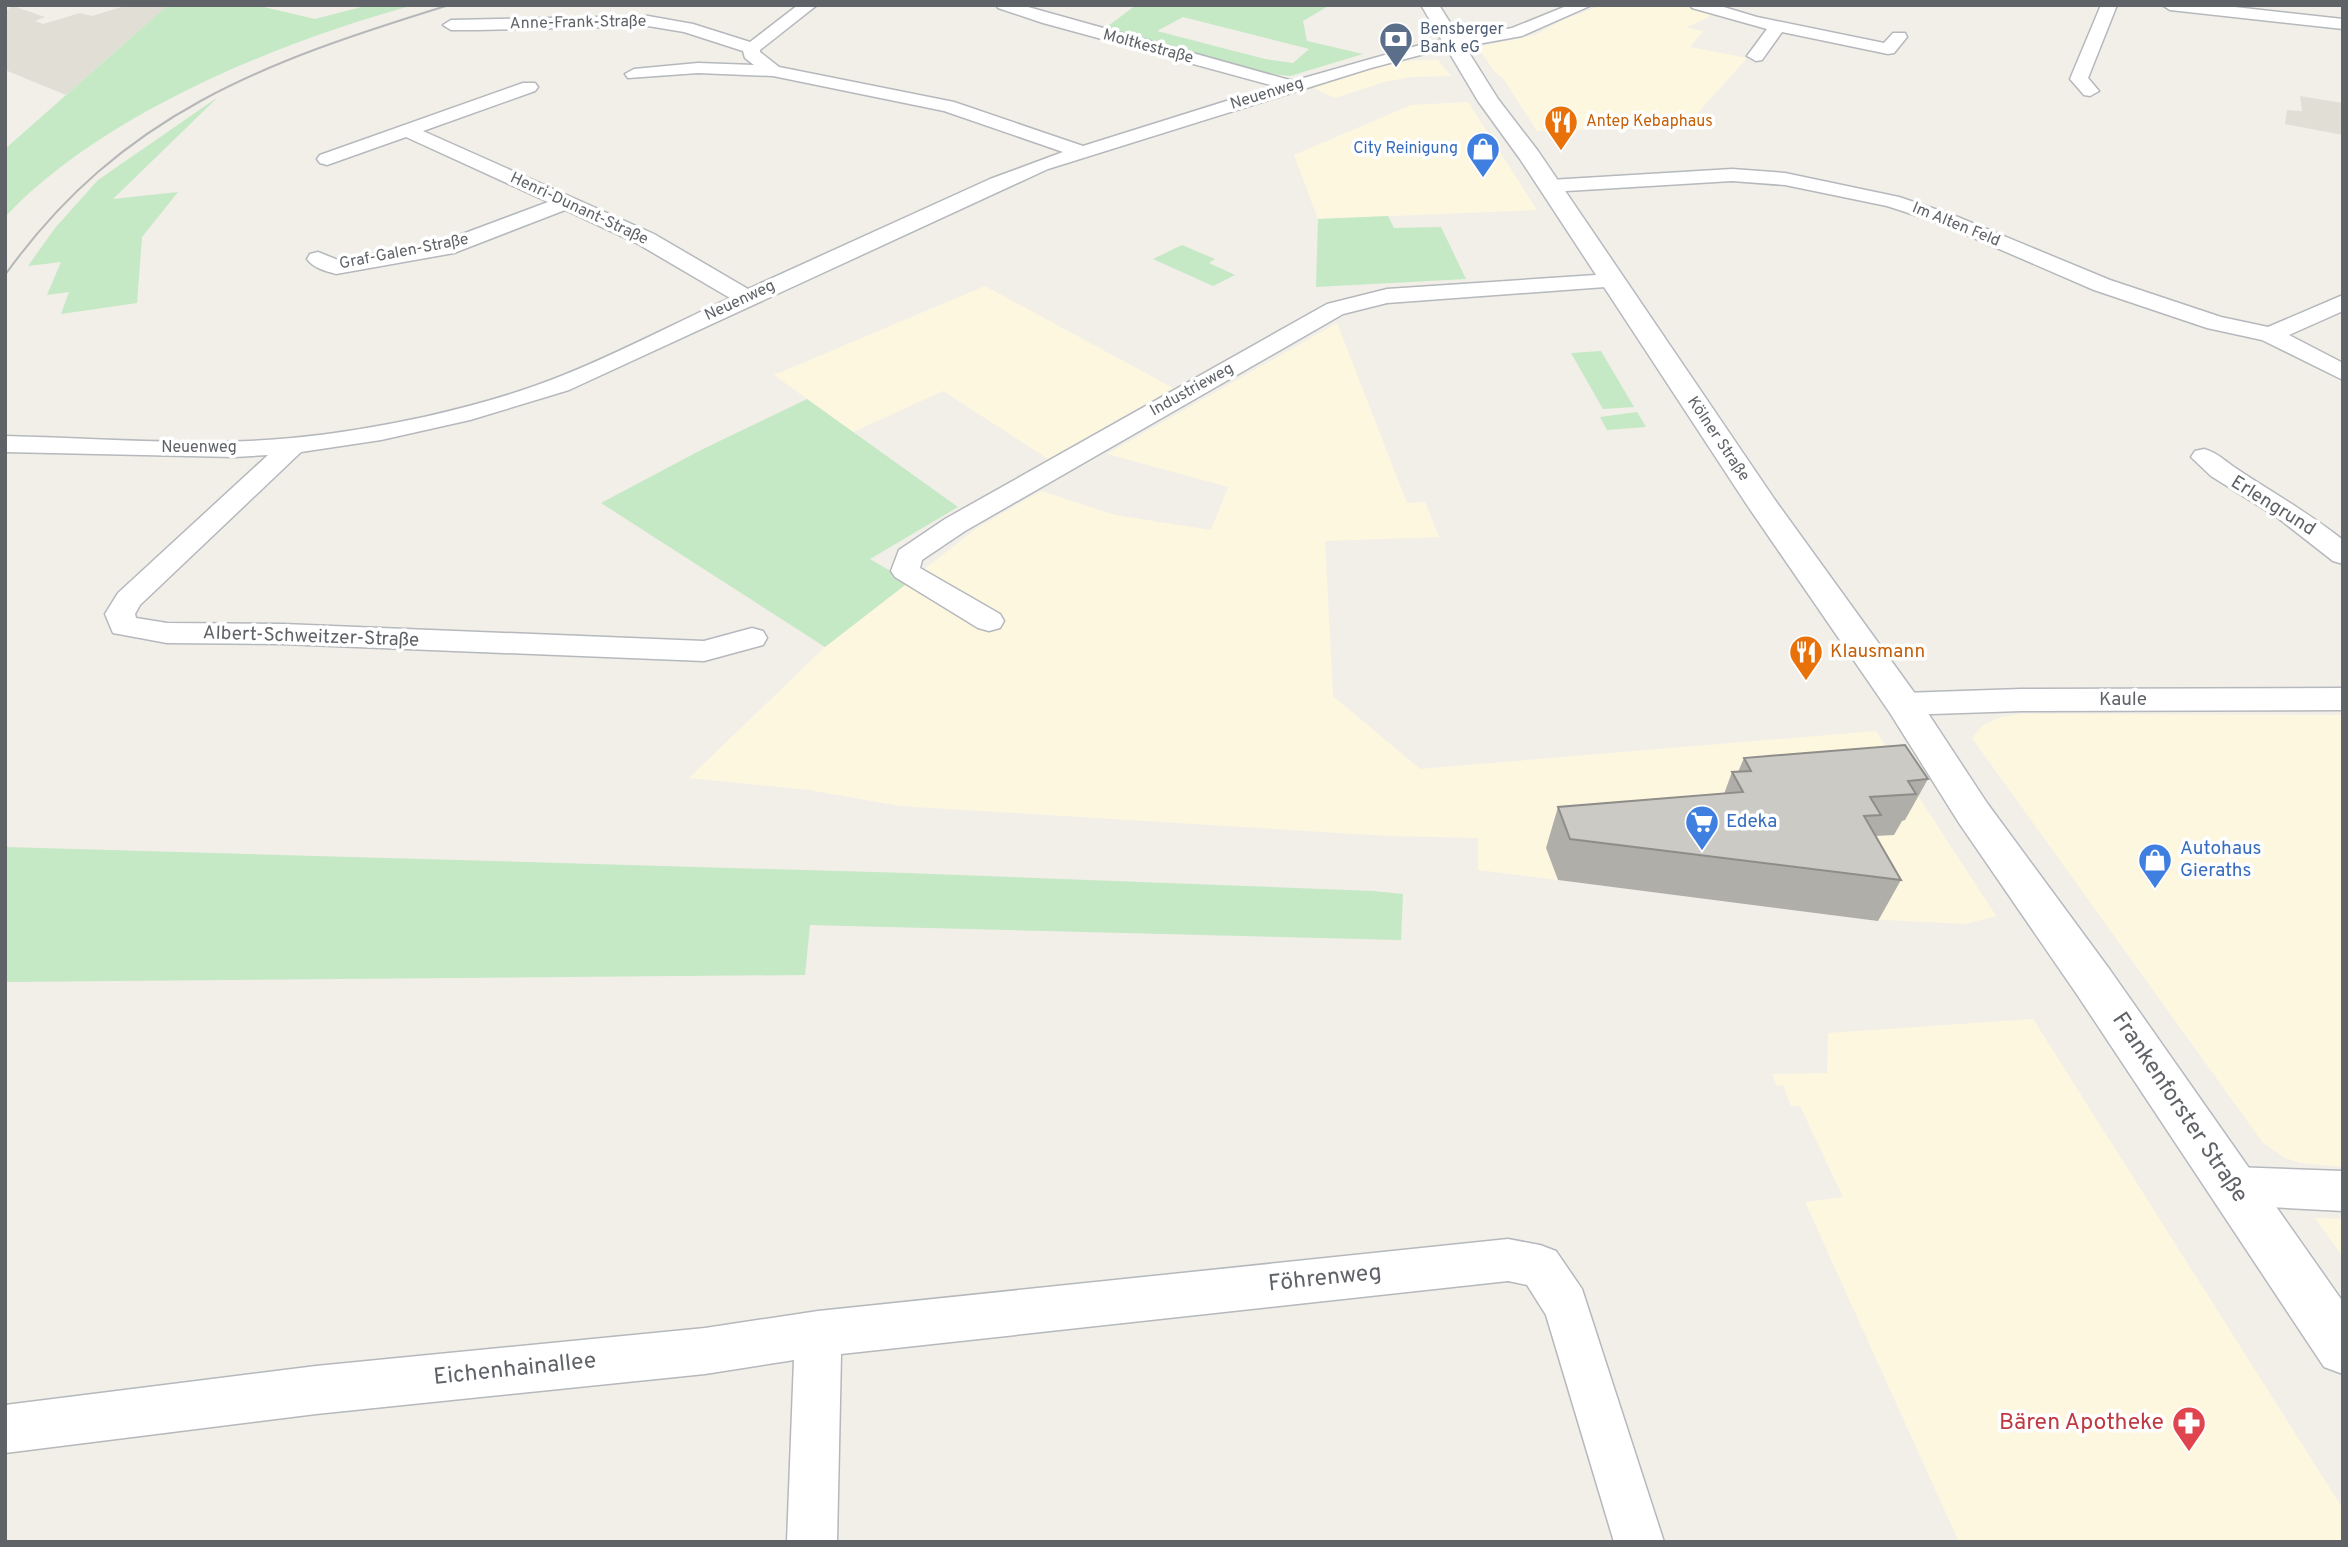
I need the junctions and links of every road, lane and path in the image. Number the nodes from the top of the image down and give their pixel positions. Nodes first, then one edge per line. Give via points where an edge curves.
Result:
1 (809, 5) edge
2 (1004, 5) edge
3 (1430, 5) edge
4 (1584, 5) edge
5 (1698, 5) edge
6 (2109, 5) edge
7 (2170, 5) edge
8 (2343, 24) edge
9 (451, 25) dead end
10 (1778, 26) junction
11 (1899, 37) dead end
12 (1454, 43) junction
13 (752, 48) junction
14 (1756, 55) dead end
15 (773, 71) junction
16 (634, 74) dead end
17 (1293, 86) junction
18 (529, 87) dead end
19 (2090, 91) dead end
20 (405, 130) junction
21 (1083, 152) junction
22 (327, 159) dead end
23 (1550, 186) junction
24 (568, 202) junction
25 (318, 259) dead end
26 (1611, 281) junction
27 (747, 298) junction
28 (2343, 302) edge
29 (2270, 335) junction
30 (2343, 373) edge
31 (5, 444) edge
32 (293, 446) junction
33 (2204, 457) dead end
34 (2343, 555) edge
35 (989, 621) dead end
36 (752, 638) dead end
37 (2343, 699) edge
38 (1903, 704) junction
39 (2014, 869) joint
40 (2233, 1186) junction
41 (2343, 1191) edge
42 (818, 1334) junction
43 (2343, 1348) edge
44 (5, 1429) edge
45 (812, 1542) edge
46 (1639, 1542) edge

1 - 13 street
2 - 17 street, Moltkestraße
3 - 12 main road, Kölner Straße
4 - 12 street, Neuenweg via 1516,32
5 - 10 street
6 - 19 street via 2078,79
7 - 8 street
9 - 13 street, Anne-Frank-Straße via 651,21
10 - 11 street via 1888,48
10 - 14 street
12 - 17 street, Neuenweg
12 - 23 main road, Kölner Straße
13 - 15 street via 751,54
15 - 16 street via 698,68
15 - 21 street via 948,106
17 - 21 street, Neuenweg
18 - 20 street
20 - 22 street
20 - 24 street, Henri-Dunant-Straße
21 - 27 street, Neuenweg via 1002,180
23 - 26 main road, Kölner Straße
23 - 29 street, Im Alten Feld via 1732,175 1852,192 1946,219 2102,285 2215,323
24 - 25 street, Graf-Galen-Straße via 446,248 336,267
24 - 27 street, Henri-Dunant-Straße via 646,239
26 - 35 street, Industrieweg via 1387,296 1335,310 955,524 909,556 905,571
26 - 38 main road, Kölner Straße
27 - 32 street, Neuenweg via 560,384 470,412
28 - 29 street
29 - 30 street, Im Alten Feld
31 - 32 street, Neuenweg
32 - 36 street, Albert-Schweitzer-Straße via 128,600 120,614 124,626 167,633 704,651
33 - 34 street, Erlengrund
37 - 38 street, Kaule
38 - 39 main road, Kölner Straße
39 - 40 main road, Frankenforster Straße
40 - 41 street
40 - 43 main road, Frankenforster Straße
42 - 44 street, Eichenhainallee via 705,1351 316,1390
42 - 45 street
42 - 46 street, Föhrenweg via 1508,1260 1540,1266 1566,1305

